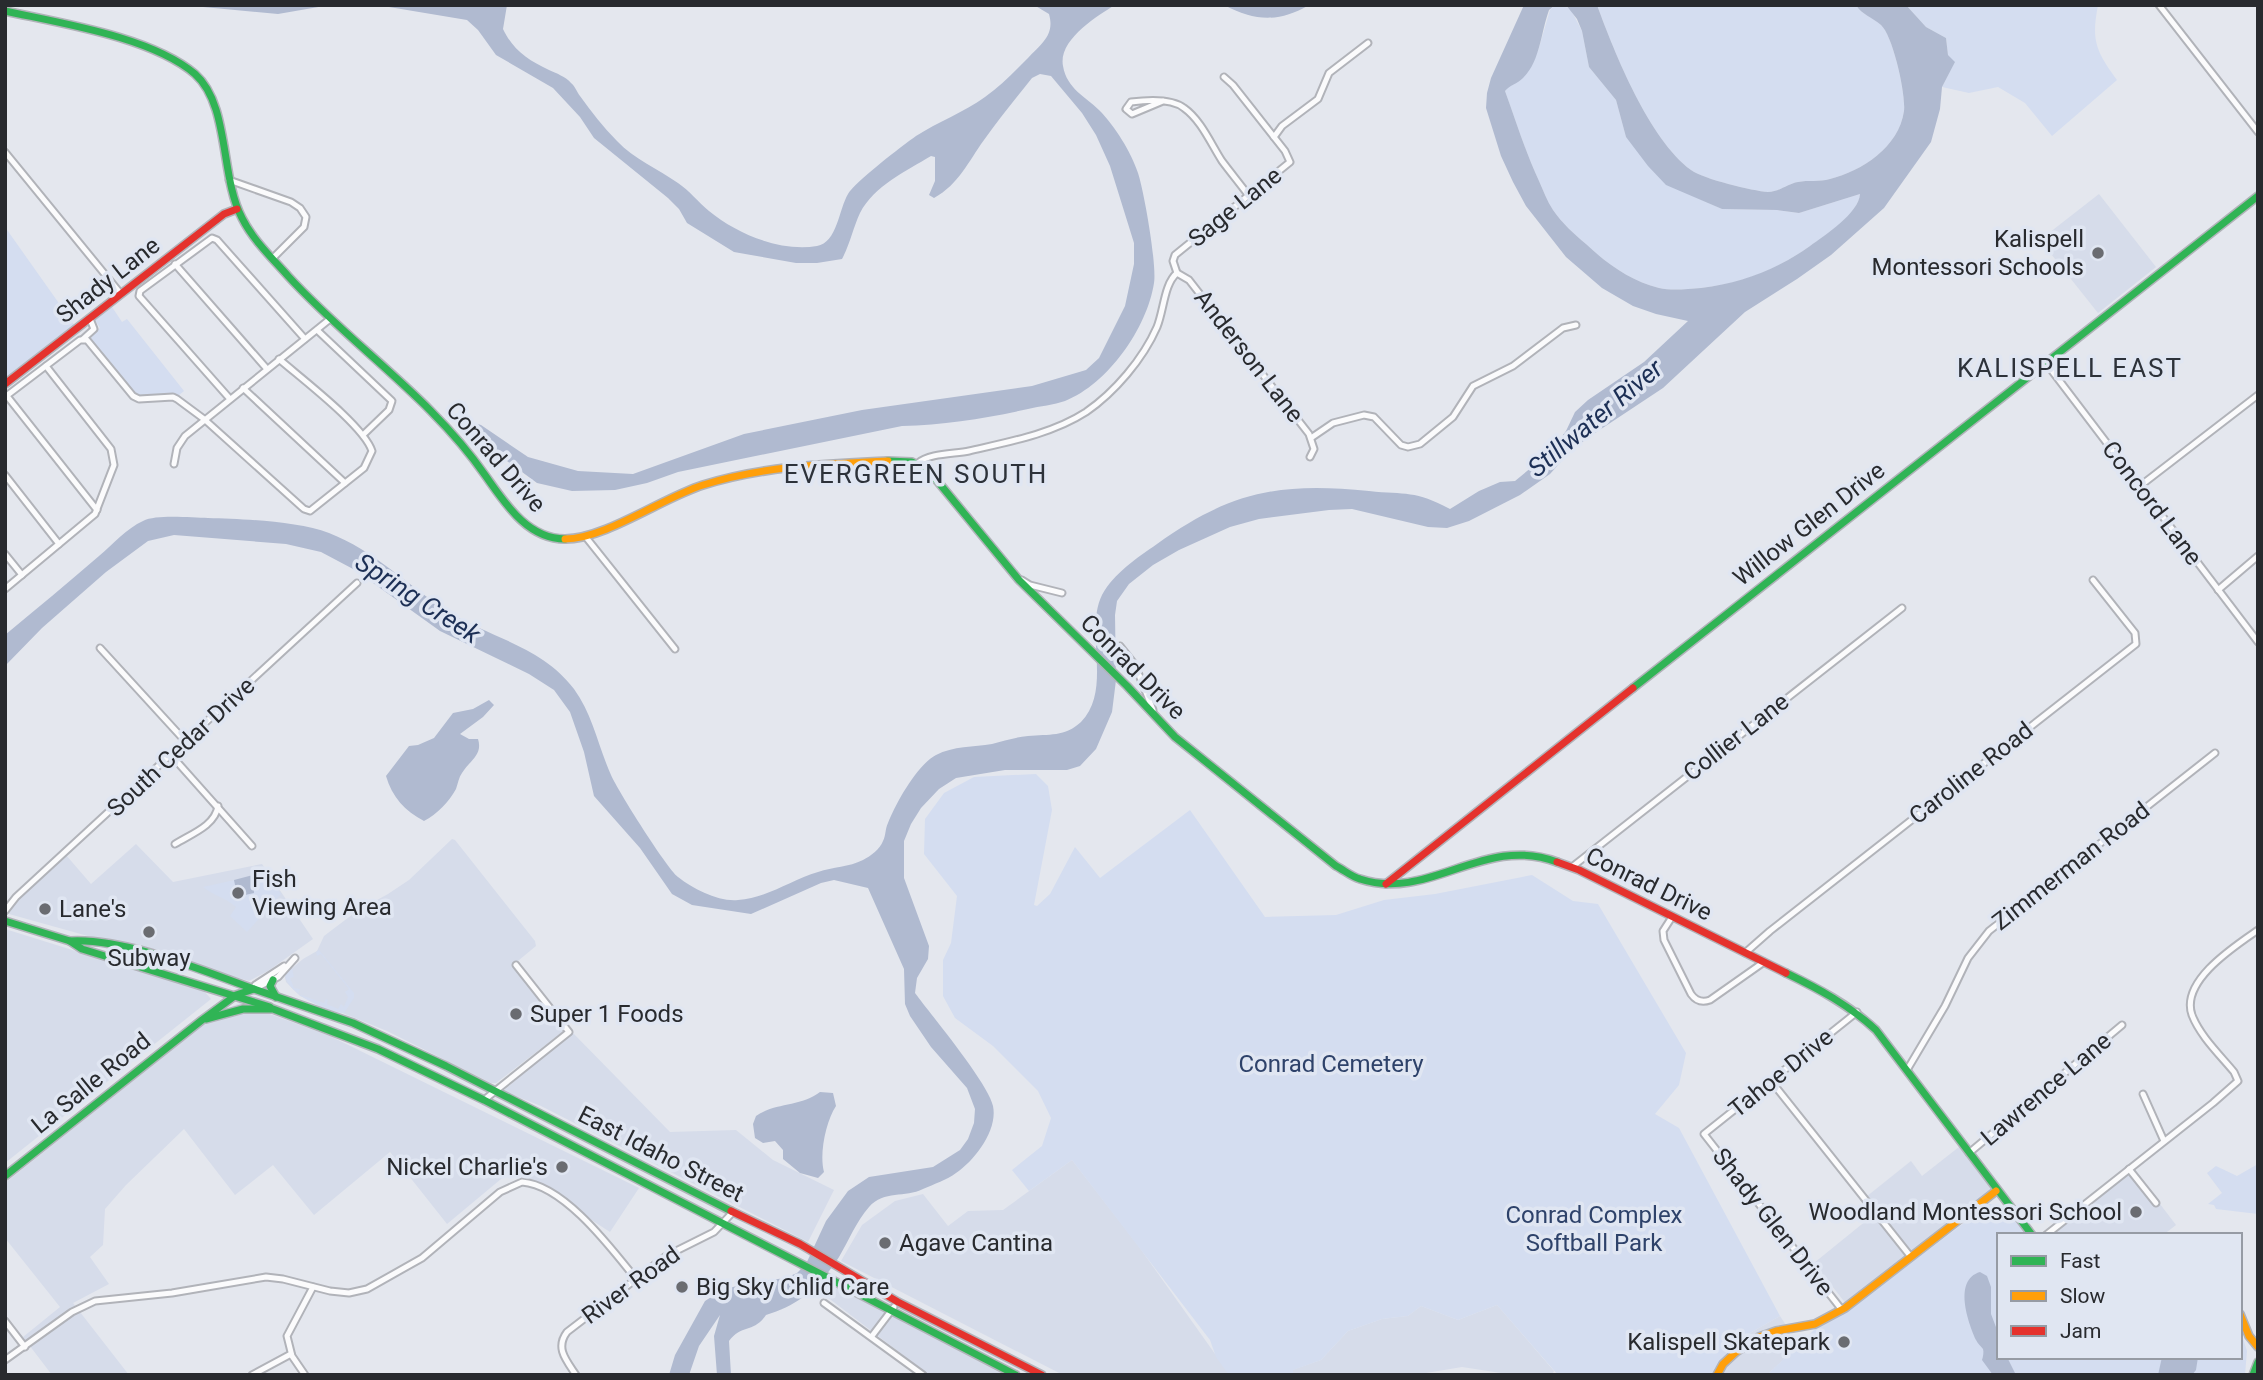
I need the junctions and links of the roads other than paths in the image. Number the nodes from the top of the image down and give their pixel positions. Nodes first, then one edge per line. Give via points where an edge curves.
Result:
1 (2159, 5) edge
2 (5, 11) edge
3 (1368, 43) dead end
4 (1224, 77) dead end
5 (1163, 102) junction
6 (2258, 132) edge
7 (1274, 137) junction
8 (5, 152) edge
9 (229, 180) junction
10 (1249, 196) junction
11 (2258, 197) edge
12 (237, 209) junction
13 (273, 258) junction
14 (175, 264) junction
15 (1177, 273) junction
16 (121, 294) junction
17 (90, 318) junction
18 (330, 319) junction
19 (1576, 325) dead end
20 (317, 330) junction
21 (83, 339) junction
22 (305, 339) junction
23 (279, 359) junction
24 (2046, 363) junction
25 (46, 366) junction
26 (267, 369) junction
27 (5, 384) edge
28 (243, 388) junction
29 (2258, 395) edge
30 (6, 397) edge
31 (230, 399) junction
32 (204, 419) junction
33 (363, 435) junction
34 (1311, 438) junction
35 (1310, 457) dead end
36 (918, 463) junction
37 (174, 464) dead end
38 (5, 475) edge
39 (345, 483) junction
40 (2140, 486) junction
41 (97, 510) junction
42 (585, 536) junction
43 (60, 544) junction
44 (5, 554) edge
45 (2258, 556) edge
46 (22, 575) junction
47 (1015, 576) junction
48 (2093, 580) dead end
49 (357, 583) dead end
50 (5, 589) edge
51 (2218, 590) junction
52 (1062, 593) dead end
53 (1902, 608) dead end
54 (2258, 642) edge
55 (1120, 646) dead end
56 (100, 648) dead end
57 (674, 649) dead end
58 (1163, 724) junction
59 (186, 742) junction
60 (2215, 753) dead end
61 (171, 755) junction
62 (218, 806) junction
63 (175, 844) dead end
64 (252, 846) dead end
65 (1572, 867) junction
66 (1386, 884) junction
67 (5, 911) edge
68 (1672, 917) junction
69 (5, 921) edge
70 (2258, 930) edge
71 (70, 941) junction
72 (1745, 953) junction
73 (1764, 962) junction
74 (516, 965) dead end
75 (272, 980) junction
76 (254, 989) junction
77 (236, 995) junction
78 (276, 997) junction
79 (280, 1010) junction
80 (1857, 1012) junction
81 (202, 1020) junction
82 (2122, 1025) dead end
83 (346, 1030) dead end
84 (425, 1055) junction
85 (1906, 1070) junction
86 (1771, 1081) junction
87 (495, 1091) junction
88 (2143, 1094) dead end
89 (484, 1100) junction
90 (1704, 1134) joint
91 (2164, 1142) junction
92 (1969, 1153) junction
93 (2129, 1169) junction
94 (5, 1176) edge
95 (1996, 1191) junction
96 (2156, 1203) dead end
97 (733, 1212) junction
98 (722, 1224) junction
99 (2030, 1233) edge
100 (2049, 1233) edge
101 (1911, 1258) junction
102 (636, 1279) junction
103 (837, 1283) junction
104 (313, 1287) junction
105 (824, 1303) dead end
106 (894, 1307) junction
107 (1842, 1310) junction
108 (2242, 1319) edge
109 (5, 1321) edge
110 (924, 1328) junction
111 (872, 1336) junction
112 (25, 1347) junction
113 (2258, 1347) edge
114 (291, 1354) junction
115 (1004, 1355) junction
116 (5, 1360) edge
117 (2258, 1362) edge
118 (252, 1375) edge
119 (305, 1375) edge
120 (576, 1375) edge
121 (923, 1375) edge
122 (1016, 1375) edge
123 (1042, 1375) edge
124 (1717, 1375) edge
125 (2253, 1375) edge

1 - 6 street
2 - 9 main road, Conrad Drive via 134,44 198,76 210,97
3 - 7 street via 1329,73 1318,99
4 - 7 street, Sage Lane
5 - 5 street via 1131,102 1126,109 1132,114
5 - 10 street via 1183,107 1192,116
7 - 10 street, Sage Lane via 1290,162
8 - 16 street
9 - 12 main road, Conrad Drive
9 - 13 street via 291,202 306,217 304,228
10 - 15 street, Sage Lane via 1175,255
11 - 24 main road, Willow Glen Drive
12 - 13 main road, Conrad Drive
12 - 16 main road, Shady Lane via 224,214
13 - 18 main road, Conrad Drive
14 - 22 street via 212,237
14 - 26 street
14 - 31 street via 140,290 139,296
15 - 34 street, Anderson Lane via 1189,281
15 - 36 street, Anderson Lane via 1146,348 1091,408 1037,433
16 - 17 main road, Shady Lane
17 - 21 street via 94,329
17 - 27 main road, Shady Lane
18 - 20 street
18 - 42 main road, Conrad Drive via 452,433 525,523 550,537
19 - 34 street via 1563,328 1513,366 1473,386 1453,417 1420,444 1401,445 1374,416 1364,415 1333,423
20 - 22 street
20 - 33 street via 392,401 389,410
21 - 25 street
21 - 32 street via 133,396 173,397
22 - 23 street
23 - 26 street
23 - 33 street
24 - 40 street, Concord Lane
24 - 66 main road, Willow Glen Drive
25 - 30 street
25 - 41 street via 114,454
26 - 28 street
28 - 31 street
28 - 39 street
29 - 40 street
30 - 41 street
31 - 32 street
32 - 37 street via 184,436
32 - 39 street via 307,511
33 - 39 street via 371,457
34 - 35 street, Anderson Lane via 1314,449
36 - 42 main road, Conrad Drive via 872,462 734,476
36 - 47 main road, Conrad Drive via 934,476
38 - 43 street
40 - 51 street, Concord Lane
41 - 43 street
42 - 57 street
43 - 46 street
44 - 46 street
45 - 51 street
46 - 50 street
47 - 52 street
47 - 58 main road, Conrad Drive
48 - 72 street, Caroline Road via 2135,633 2136,644
49 - 59 street, South Cedar Drive
51 - 54 street, Concord Lane
53 - 65 street, Collier Lane
55 - 58 street via 1135,665 1148,701
56 - 59 street
58 - 66 main road, Conrad Drive via 1336,866 1359,879
59 - 61 street, South Cedar Drive
60 - 85 street, Zimmerman Road via 1989,931 1968,958
61 - 62 street
61 - 67 street, South Cedar Drive
62 - 63 street via 214,818
62 - 64 street
65 - 66 main road, Conrad Drive via 1534,855 1509,854 1417,882
65 - 68 main road, Conrad Drive
68 - 72 main road, Conrad Drive
68 - 73 street via 1663,931 1664,940 1691,994 1702,1002
69 - 71 main road
70 - 91 street via 2207,971 2190,1005 2197,1025 2238,1081
71 - 76 main road, East Idaho Street via 84,939 146,955
71 - 77 main road, East Idaho Street via 82,949
72 - 73 main road, Conrad Drive
73 - 80 main road, Conrad Drive
74 - 87 street via 569,1032
75 - 76 street
75 - 76 street via 295,958
75 - 78 main road
76 - 77 main road, La Salle Road
76 - 78 main road, East Idaho Street
77 - 79 main road, East Idaho Street
77 - 81 main road, La Salle Road
78 - 84 main road, East Idaho Street via 353,1023
79 - 81 main road via 243,1009
79 - 89 main road, East Idaho Street via 378,1049
80 - 85 main road, Conrad Drive
80 - 86 street, Tahoe Drive
81 - 94 main road, La Salle Road
82 - 92 street, Lawrence Lane
83 - 84 main road via 397,1051
84 - 87 main road, East Idaho Street
85 - 92 main road, Conrad Drive
86 - 90 street, Tahoe Drive
86 - 101 street
87 - 89 street
87 - 97 main road, East Idaho Street
88 - 91 street
89 - 98 main road, East Idaho Street
90 - 107 street, Shady Glen Drive
91 - 93 street
92 - 95 main road, Conrad Drive
93 - 96 street
93 - 100 street
95 - 99 main road, Conrad Drive
95 - 101 main road
97 - 98 street, River Road
97 - 106 main road, East Idaho Street via 800,1244
98 - 102 street, River Road
98 - 103 main road, East Idaho Street
101 - 107 main road
102 - 104 street via 589,1223 544,1188 522,1182 505,1189 422,1258 373,1287 349,1293
102 - 120 street, River Road via 564,1336 562,1353
103 - 106 main road, East Idaho Street
103 - 106 main road via 878,1294
104 - 112 street via 260,1278 95,1301
104 - 114 street via 289,1331
105 - 111 street
106 - 110 main road, East Idaho Street
106 - 111 street
106 - 115 main road, East Idaho Street
107 - 124 main road via 1815,1324 1759,1337 1729,1358
108 - 113 main road
109 - 112 street
110 - 115 main road
110 - 122 main road, East Idaho Street
111 - 121 street
112 - 116 street
114 - 118 street
114 - 119 street
115 - 123 main road, East Idaho Street
117 - 125 main road

